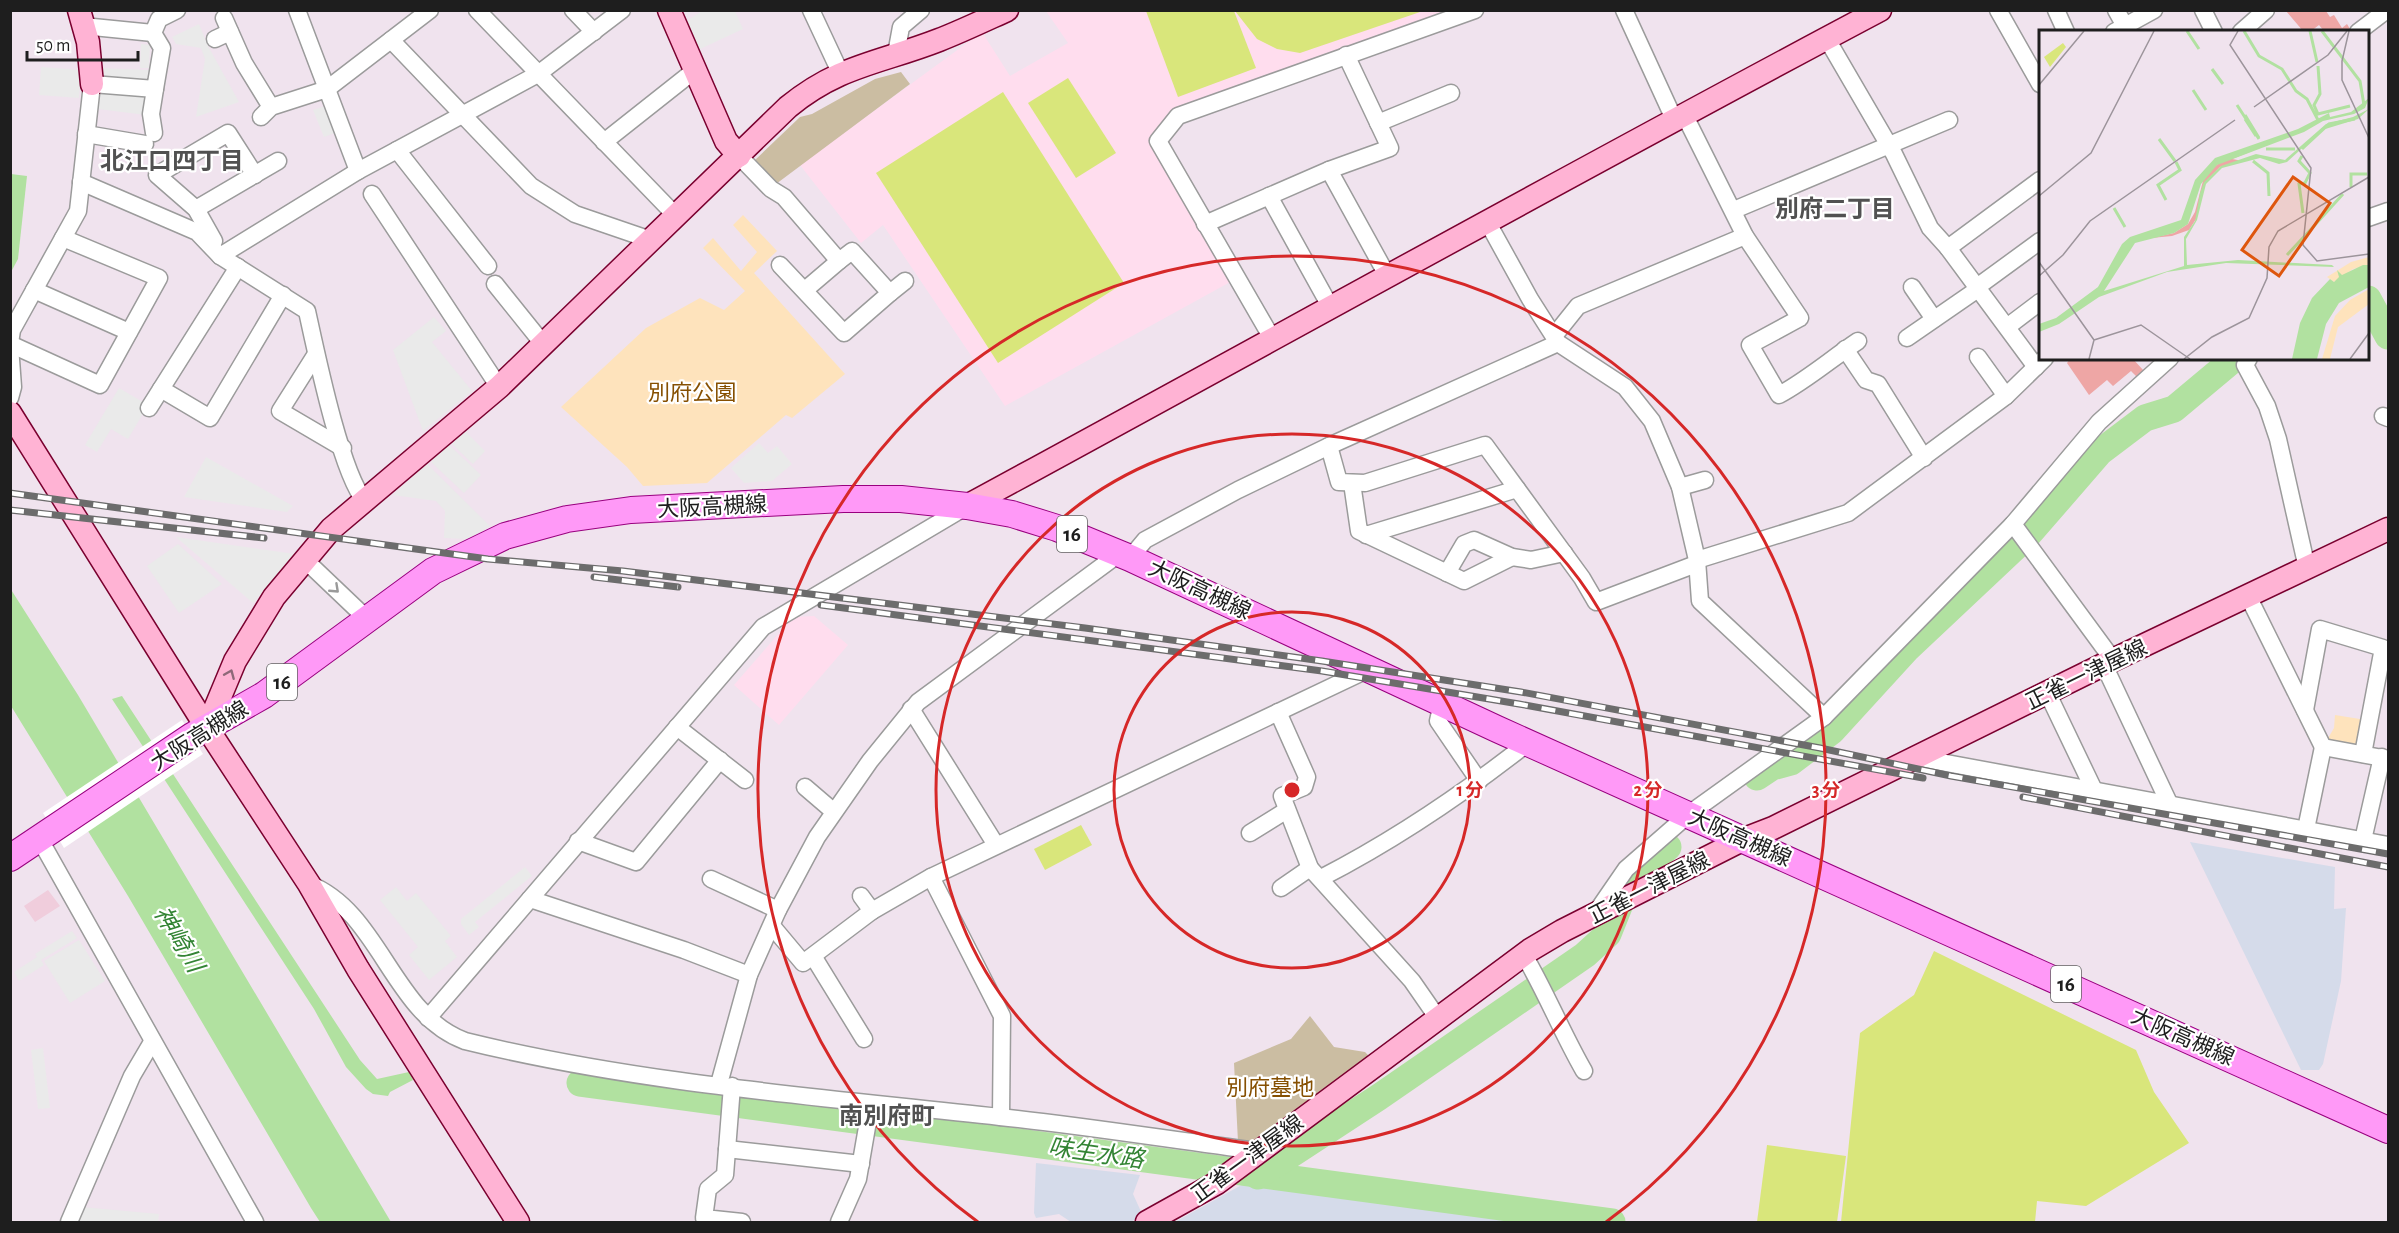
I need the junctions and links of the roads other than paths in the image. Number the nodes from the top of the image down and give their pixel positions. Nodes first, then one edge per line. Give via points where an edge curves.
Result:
1 (177, 10) edge
2 (297, 10) edge
3 (430, 10) edge
4 (477, 10) edge
5 (573, 10) edge
6 (622, 10) edge
7 (669, 10) edge
8 (811, 10) edge
9 (1007, 10) edge
10 (1475, 10) edge
11 (1624, 10) edge
12 (1880, 10) edge
13 (1998, 10) edge
14 (2056, 10) edge
15 (2116, 10) edge
16 (2154, 10) edge
17 (2203, 10) edge
18 (2266, 10) edge
19 (2387, 10) edge
20 (918, 11) edge
21 (81, 18) edge
22 (2120, 29) edge
23 (223, 30) dead end
24 (2065, 30) edge
25 (2213, 30) edge
26 (2243, 30) edge
27 (2361, 30) edge
28 (594, 32) junction
29 (153, 33) junction
30 (1827, 39) junction
31 (391, 40) junction
32 (896, 54) junction
33 (1346, 55) junction
34 (695, 70) junction
35 (840, 72) junction
36 (538, 74) junction
37 (2038, 76) edge
38 (92, 84) junction
39 (155, 89) junction
40 (327, 89) junction
41 (1451, 93) dead end
42 (461, 115) junction
43 (1679, 116) junction
44 (1948, 120) dead end
45 (1378, 123) junction
46 (86, 134) junction
47 (604, 142) junction
48 (1887, 144) junction
49 (397, 150) junction
50 (739, 156) junction
51 (279, 161) dead end
52 (1329, 170) junction
53 (358, 171) junction
54 (255, 175) junction
55 (81, 182) junction
56 (2039, 183) edge
57 (372, 194) dead end
58 (1269, 196) junction
59 (196, 209) junction
60 (1734, 210) junction
61 (2388, 211) edge
62 (677, 217) junction
63 (2369, 217) edge
64 (1488, 223) junction
65 (1205, 224) junction
66 (1745, 236) junction
67 (63, 238) junction
68 (651, 240) junction
69 (2039, 242) edge
70 (1948, 248) junction
71 (220, 255) junction
72 (839, 261) junction
73 (780, 265) dead end
74 (488, 266) dead end
75 (238, 267) junction
76 (1388, 277) junction
77 (905, 281) dead end
78 (495, 284) dead end
79 (1911, 287) dead end
80 (1978, 288) junction
81 (34, 290) junction
82 (805, 291) junction
83 (890, 293) junction
84 (283, 296) junction
85 (2039, 303) edge
86 (1331, 308) junction
87 (1934, 319) junction
88 (2007, 327) junction
89 (129, 332) junction
90 (1907, 338) dead end
91 (1556, 339) junction
92 (1273, 340) junction
93 (10, 344) edge
94 (544, 345) junction
95 (316, 354) junction
96 (1978, 357) dead end
97 (2168, 360) edge
98 (2248, 360) edge
99 (2040, 363) edge
100 (499, 387) junction
101 (161, 389) junction
102 (2006, 396) junction
103 (10, 398) edge
104 (149, 408) dead end
105 (10, 413) edge
106 (1329, 446) junction
107 (343, 448) junction
108 (1924, 458) junction
109 (1706, 480) dead end
110 (1352, 483) junction
111 (1680, 486) junction
112 (1517, 489) junction
113 (365, 501) junction
114 (967, 506) junction
115 (2388, 529) edge
116 (2020, 534) junction
117 (1366, 535) junction
118 (1564, 553) junction
119 (1125, 555) junction
120 (1512, 557) junction
121 (304, 559) junction
122 (1697, 562) junction
123 (2307, 568) junction
124 (1447, 573) junction
125 (2247, 596) junction
126 (366, 618) junction
127 (2108, 662) junction
128 (1369, 669) junction
129 (2047, 692) junction
130 (1442, 703) junction
131 (911, 709) junction
132 (2305, 710) junction
133 (1278, 712) junction
134 (1824, 717) junction
135 (677, 727) junction
136 (200, 732) junction
137 (1529, 742) junction
138 (2323, 747) junction
139 (2363, 754) junction
140 (1913, 757) junction
141 (2385, 758) edge
142 (720, 760) junction
143 (745, 780) dead end
144 (1479, 781) junction
145 (805, 787) dead end
146 (2094, 790) junction
147 (2169, 803) junction
148 (1287, 810) junction
149 (833, 811) junction
150 (1689, 814) junction
151 (2306, 830) junction
152 (1250, 832) dead end
153 (46, 834) junction
154 (1742, 840) junction
155 (2363, 840) junction
156 (578, 841) junction
157 (996, 845) junction
158 (2388, 845) edge
159 (10, 858) edge
160 (1316, 873) junction
161 (931, 877) junction
162 (711, 879) dead end
163 (309, 884) junction
164 (1281, 888) dead end
165 (861, 896) dead end
166 (530, 899) junction
167 (1612, 906) junction
168 (778, 910) junction
169 (872, 911) junction
170 (772, 926) junction
171 (1524, 955) junction
172 (813, 956) junction
173 (749, 975) junction
174 (1437, 1017) junction
175 (428, 1018) junction
176 (864, 1039) dead end
177 (152, 1042) junction
178 (1584, 1071) dead end
179 (726, 1085) junction
180 (871, 1104) junction
181 (1001, 1117) junction
182 (2388, 1130) edge
183 (727, 1149) junction
184 (1249, 1158) junction
185 (861, 1164) junction
186 (69, 1222) edge
187 (255, 1222) edge
188 (518, 1222) edge
189 (742, 1222) edge
190 (839, 1222) edge
191 (1147, 1222) edge

1 - 29 street via 159,18
2 - 40 street
3 - 31 street
4 - 36 street
5 - 28 street
6 - 28 street
7 - 34 street
8 - 35 street
9 - 32 street
10 - 33 street
11 - 43 street
12 - 30 street
13 - 37 street
14 - 24 street
15 - 22 street
16 - 22 street
17 - 25 street
18 - 26 street
19 - 27 street
20 - 32 street via 901,27
21 - 29 street
21 - 38 street
23 - 40 street via 244,63 266,112
28 - 36 street
29 - 39 street via 162,48
30 - 43 street
30 - 48 street
31 - 40 street
31 - 42 street
32 - 35 street
33 - 45 street
33 - 65 street via 1178,116 1158,141
34 - 47 street
34 - 50 street via 726,141
35 - 50 street via 812,87
36 - 42 street
36 - 47 street
38 - 39 street
38 - 46 street
39 - 46 street via 150,139
40 - 53 street
41 - 45 street
42 - 49 street
42 - 68 street via 531,186 575,214
43 - 60 street
43 - 64 street
44 - 48 street
45 - 52 street via 1390,148
46 - 55 street
47 - 62 street
48 - 60 street
48 - 70 street via 1930,228
49 - 53 street
49 - 74 street
50 - 62 street
50 - 72 street via 783,197
51 - 54 street
52 - 58 street
52 - 76 street
53 - 71 street
54 - 59 street
54 - 59 street via 228,133 157,175
55 - 67 street via 78,211
55 - 71 street via 197,232
56 - 70 street
57 - 100 street
58 - 65 street
58 - 86 street
59 - 71 street
60 - 66 street
61 - 63 street
62 - 68 street
64 - 76 street
64 - 91 street
65 - 92 street
66 - 91 street via 1578,306
66 - 108 street via 1800,318 1750,345 1779,395 1806,381 1817,368 1852,345 1866,380 1878,384
67 - 81 street
67 - 89 street via 159,278
68 - 94 street
69 - 80 street
70 - 80 street
71 - 75 street
72 - 82 street
72 - 83 street via 852,250
73 - 82 street
75 - 84 street
75 - 101 street
76 - 86 street
77 - 83 street
78 - 94 street
79 - 87 street
80 - 87 street
80 - 88 street
81 - 89 street
81 - 93 street via 12,330
82 - 83 street via 841,336
84 - 95 street via 308,311
84 - 101 street via 210,418
85 - 88 street
86 - 92 street
87 - 90 street
88 - 99 street
89 - 93 street via 100,385
91 - 106 street
91 - 111 street via 1638,400 1652,421
92 - 114 street
93 - 103 street
94 - 100 street
95 - 107 street
95 - 107 street via 280,411
96 - 102 street
97 - 116 street via 2099,422
98 - 123 street via 2245,365 2267,406 2287,472
99 - 102 street
100 - 113 street
101 - 104 street
102 - 108 street
105 - 136 street
106 - 110 street via 1339,482
106 - 119 street via 1145,540
107 - 113 street via 356,490
108 - 122 street via 1848,513
109 - 111 street
110 - 112 street via 1365,483 1485,446
110 - 117 street via 1359,531
111 - 122 street
112 - 117 street
112 - 118 street
113 - 121 street via 331,529
114 - 119 main road, 大阪高槻線 / 16 via 1012,514
114 - 126 main road, 大阪高槻線 / 16 via 901,499 843,499 582,516 536,526 476,549 433,571
114 - 135 street via 763,627
115 - 123 street, 正雀一津屋線
116 - 127 street
116 - 134 street
117 - 124 street
118 - 120 street via 1532,560
118 - 122 street via 1596,602
119 - 128 main road, 大阪高槻線 / 16
119 - 131 street
120 - 124 street via 1464,581
120 - 124 street via 1474,540 1464,544
121 -> 126 street
136 -> 121 street via 235,661 274,597
122 - 134 street via 1700,601
123 - 125 street, 正雀一津屋線
125 - 127 street, 正雀一津屋線
125 - 132 street
126 - 136 main road, 大阪高槻線 / 16 via 300,670
127 - 129 street, 正雀一津屋線
127 - 147 street
128 - 130 main road, 大阪高槻線 / 16
128 - 133 street
129 - 140 street, 正雀一津屋線
129 - 146 street
130 - 137 main road, 大阪高槻線 / 16
130 - 144 street via 1438,720
131 - 149 street
131 - 157 street
132 - 138 street
132 - 139 street via 2320,629 2383,648
133 - 148 street via 1306,777 1304,787 1282,796
133 - 157 street
134 - 150 street
135 - 142 street
135 - 156 street
136 - 153 main road, 大阪高槻線 / 16
136 - 163 street
137 - 144 street
137 - 150 main road, 大阪高槻線 / 16
138 - 139 street
138 - 151 street
139 - 141 street
140 - 146 street
140 - 154 street, 正雀一津屋線
141 - 155 street
142 - 143 street
142 - 156 street via 636,862
144 - 160 street via 1379,848
145 - 149 street
146 - 147 street
147 - 151 street
148 - 152 street
148 - 160 street
149 - 168 street
150 - 154 main road, 大阪高槻線 / 16
150 - 167 street via 1626,868
151 - 155 street
153 - 159 main road, 大阪高槻線 / 16
153 - 177 street
154 - 167 street, 正雀一津屋線
154 - 182 main road, 大阪高槻線 / 16
155 - 158 street
156 - 166 street
157 - 161 street
160 - 164 street
160 - 174 street via 1412,981
161 - 169 street
161 - 181 street via 1002,1016
162 - 168 street
163 - 175 street via 329,892 352,914
163 - 188 street via 358,969
165 - 169 street
166 - 173 street
166 - 175 street
167 - 171 street, 正雀一津屋線
168 - 170 street
169 - 172 street
170 - 172 street via 803,963
170 - 173 street
171 - 174 street, 正雀一津屋線
171 - 178 street
172 - 176 street
173 - 179 street
174 - 184 street, 正雀一津屋線
175 - 179 street via 448,1034 475,1044 620,1072
177 - 186 street via 132,1076
177 - 187 street
179 - 180 street
179 - 183 street via 730,1119
180 - 181 street
180 - 185 street
181 - 184 street
183 - 185 street
183 - 189 street via 725,1175 708,1188 704,1218
184 - 191 street, 正雀一津屋線 via 1217,1183
185 - 190 street

